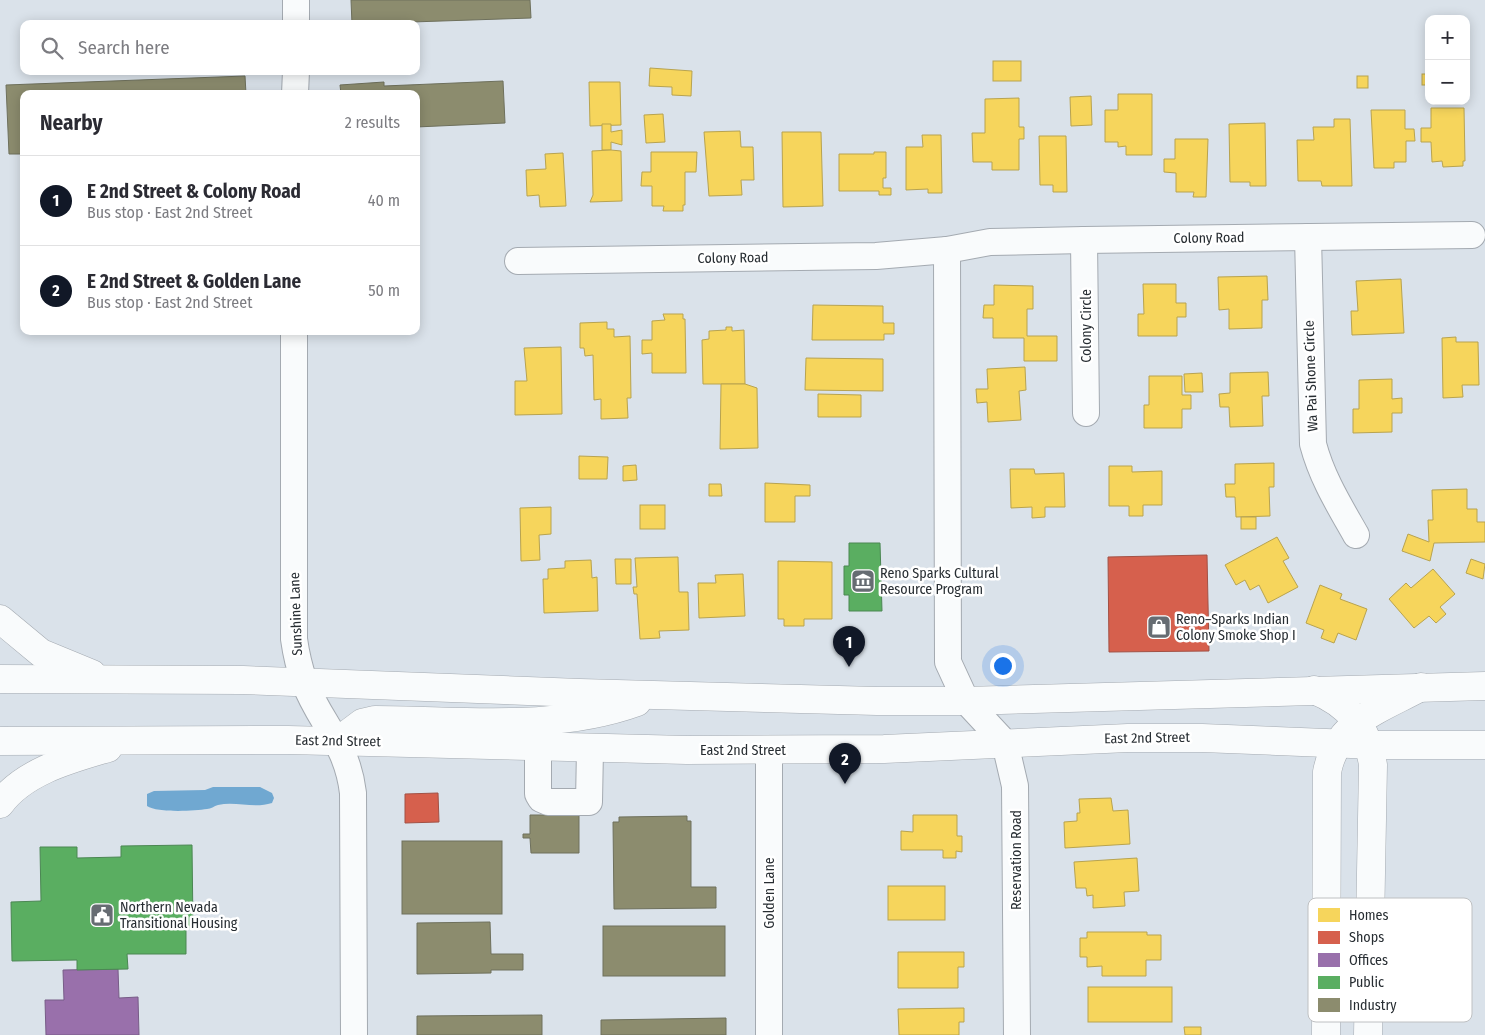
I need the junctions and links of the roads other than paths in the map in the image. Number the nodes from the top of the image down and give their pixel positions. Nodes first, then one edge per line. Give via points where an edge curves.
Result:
1 (296, 0) edge
2 (296, 20) edge
3 (296, 75) edge
4 (295, 90) edge
5 (1472, 235) dead end
6 (1308, 238) junction
7 (1084, 240) junction
8 (947, 250) junction
9 (518, 261) dead end
10 (294, 335) edge
11 (1086, 413) dead end
12 (1356, 535) dead end
13 (0, 618) edge
14 (0, 679) edge
15 (108, 679) junction
16 (304, 682) junction
17 (1485, 686) edge
18 (1421, 687) junction
19 (1314, 690) junction
20 (657, 695) junction
21 (966, 701) junction
22 (1363, 733) junction
23 (135, 740) junction
24 (0, 741) edge
25 (338, 741) junction
26 (1004, 743) junction
27 (1336, 744) junction
28 (1485, 745) edge
29 (538, 747) junction
30 (590, 749) junction
31 (769, 750) junction
32 (0, 804) edge
33 (1327, 898) edge
34 (1370, 898) edge
35 (1326, 1022) edge
36 (1368, 1022) edge
37 (354, 1035) edge
38 (769, 1035) edge
39 (1017, 1035) edge
40 (1326, 1035) edge
41 (1368, 1035) edge

1 - 2 street
3 - 4 street
5 - 6 street, Colony Road
6 - 7 street, Colony Road
6 - 12 street, Wa Pai Shone Circle via 1313,444 1331,493
7 - 8 street, Colony Road via 990,242
7 - 11 street, Colony Circle
8 - 9 street, Colony Road via 876,256
8 - 21 street via 947,651 948,662
10 - 16 street, Sunshine Lane via 294,639
13 - 15 main road via 41,653
14 - 15 main road
15 - 16 main road
16 - 20 main road
16 - 25 street, Sunshine Lane
17 - 18 main road
18 - 19 main road
18 - 22 main road
19 - 21 main road
19 - 22 main road via 1339,702
20 - 21 main road
20 - 25 main road via 624,707 558,720 375,720 362,723
21 - 26 street, Reservation Road
22 - 27 main road via 1343,734
22 - 28 main road
22 - 34 main road via 1372,765
23 - 24 main road, East 2nd Street
23 - 25 main road, East 2nd Street
23 - 32 main road via 46,770 23,783
25 - 29 main road, East 2nd Street
25 - 37 street, Sunshine Lane via 346,757 353,793
26 - 27 main road, East 2nd Street via 1202,738
26 - 31 main road, East 2nd Street
26 - 39 street, Reservation Road via 1016,797
27 - 33 main road via 1327,772
29 - 30 main road, East 2nd Street
29 - 30 street via 538,794 548,802 589,802
30 - 31 main road, East 2nd Street
31 - 38 street, Golden Lane
35 - 40 main road
36 - 41 main road

